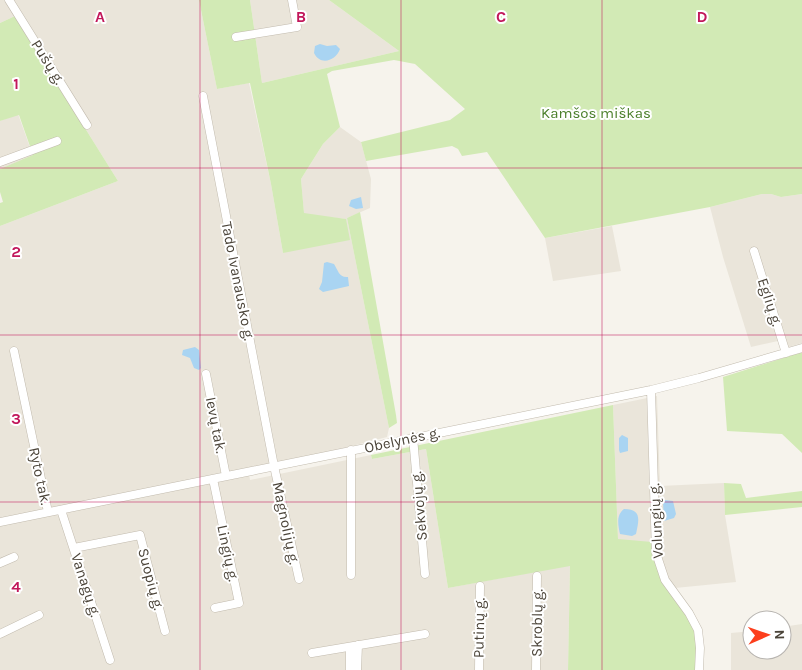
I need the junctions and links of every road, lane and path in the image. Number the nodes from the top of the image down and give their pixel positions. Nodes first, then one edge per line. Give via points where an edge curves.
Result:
1 (9, 0) edge
2 (292, 0) edge
3 (236, 36) dead end
4 (203, 96) dead end
5 (87, 125) dead end
6 (57, 141) dead end
7 (0, 162) edge
8 (754, 251) dead end
9 (802, 348) edge
10 (14, 351) dead end
11 (786, 352) junction
12 (206, 374) dead end
13 (651, 390) junction
14 (413, 437) junction
15 (351, 450) junction
16 (274, 466) junction
17 (226, 476) junction
18 (213, 479) junction
19 (61, 510) junction
20 (48, 512) junction
21 (0, 522) edge
22 (74, 548) junction
23 (14, 557) dead end
24 (0, 564) edge
25 (425, 574) dead end
26 (351, 575) dead end
27 (538, 576) dead end
28 (299, 579) dead end
29 (480, 586) dead end
30 (215, 608) dead end
31 (39, 615) dead end
32 (165, 631) dead end
33 (0, 634) edge
34 (425, 634) dead end
35 (354, 646) junction
36 (312, 653) dead end
37 (110, 660) dead end
38 (350, 670) edge
39 (358, 670) edge
40 (478, 670) edge
41 (536, 670) edge
42 (699, 670) edge

1 - 5 street, Pušų g.
2 - 3 street via 297,27
4 - 16 street, Tado Ivanausko g.
6 - 7 street
8 - 11 street, Eglių g.
9 - 11 street, Obelynės g.
10 - 20 street, Ryto tak.
11 - 13 street, Obelynės g.
12 - 17 street, Ievų tak.
13 - 14 street, Obelynės g.
13 - 42 street, Volungių g. via 656,553 665,580 698,630
14 - 15 street, Obelynės g.
14 - 25 street, Sekvojų g.
15 - 16 street, Obelynės g.
15 - 26 street
16 - 17 street, Obelynės g.
16 - 28 street, Magnolijų g.
17 - 18 street, Obelynės g.
18 - 19 street, Obelynės g.
18 - 30 street, Lingių g. via 239,603
19 - 20 street, Obelynės g.
19 - 22 street, Vanagų g.
20 - 21 street, Obelynės g.
22 - 32 street, Suopių g. via 140,535
22 - 37 street, Vanagų g.
23 - 24 street
27 - 41 street, Skroblų g.
29 - 40 street, Putinų g.
31 - 33 street
34 - 35 street
35 - 36 street
35 - 38 street
35 - 39 street

